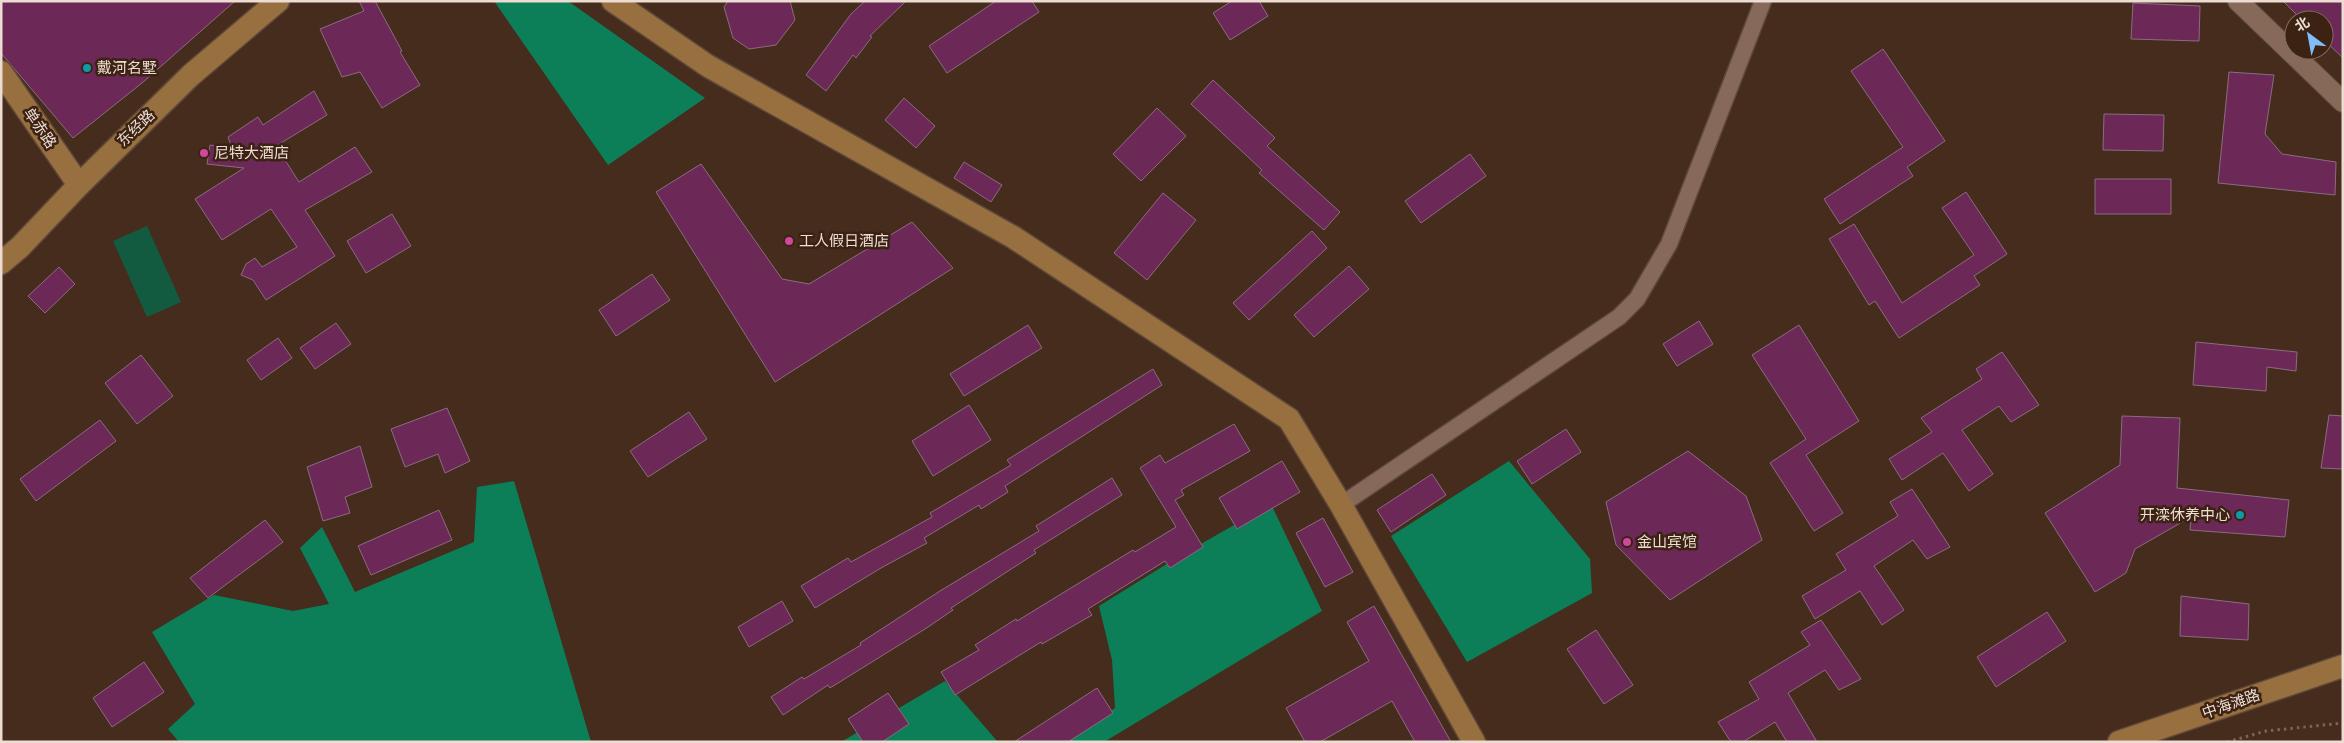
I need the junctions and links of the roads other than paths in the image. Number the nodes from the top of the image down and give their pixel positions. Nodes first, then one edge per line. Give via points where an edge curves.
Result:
1 (278, 1) edge
2 (614, 1) edge
3 (1763, 1) edge
4 (2238, 1) edge
5 (1, 72) edge
6 (2343, 102) edge
7 (78, 185) junction
8 (1, 263) edge
9 (1341, 505) junction
10 (2343, 666) edge
11 (1474, 742) edge
12 (2119, 742) edge

1 - 7 main road, 东经路 via 191,75
2 - 9 main road via 708,66 1013,237 1289,419
3 - 9 street via 1669,244 1637,299 1619,317
4 - 6 street
5 - 7 main road, 单赤路
7 - 8 main road, 东经路
9 - 11 main road
10 - 12 main road, 中海滩路

